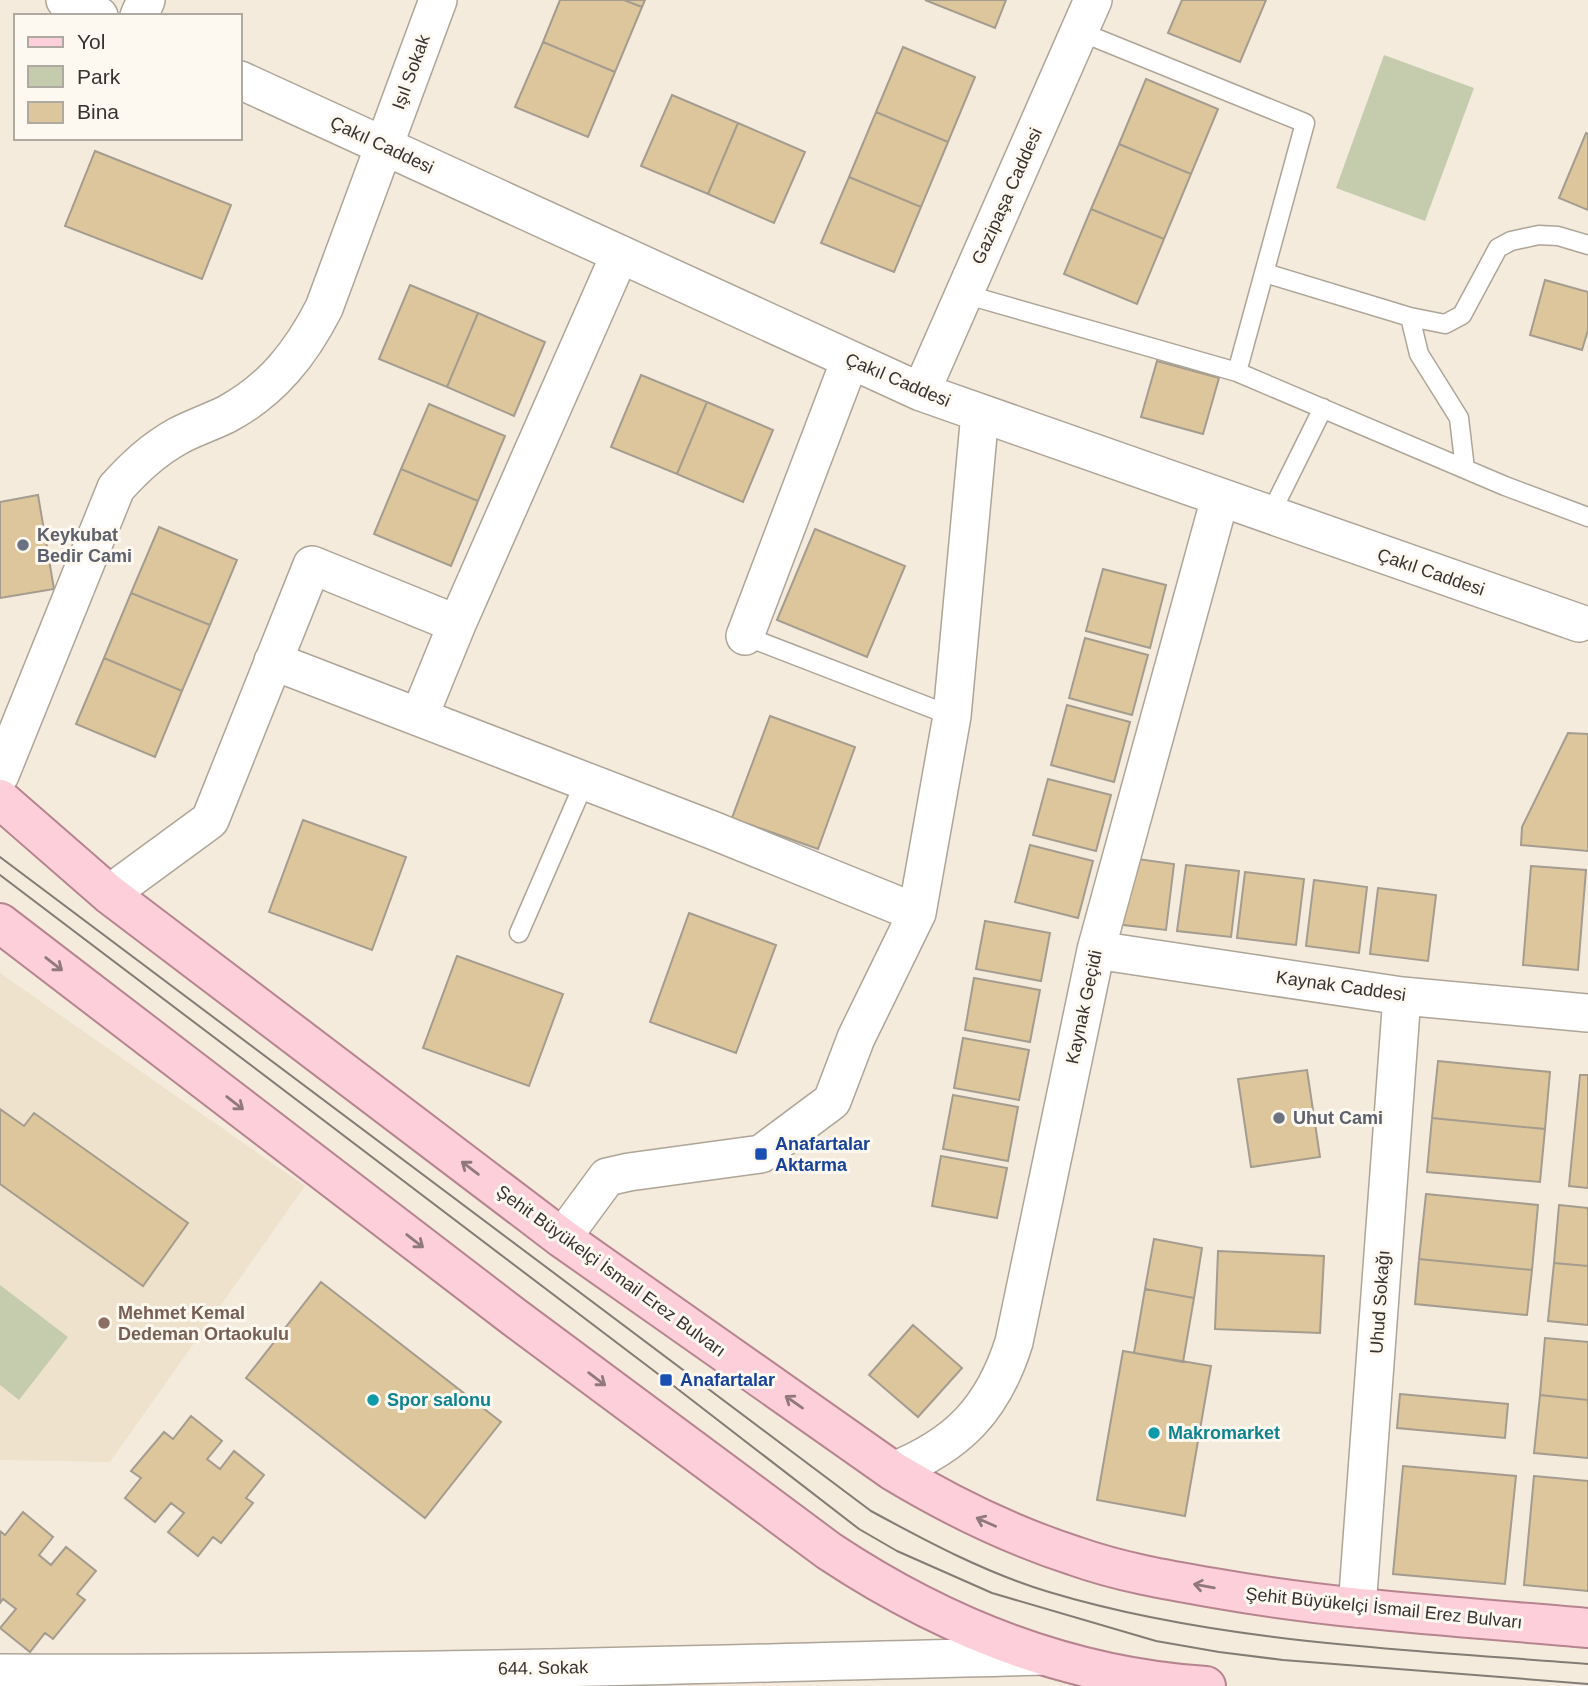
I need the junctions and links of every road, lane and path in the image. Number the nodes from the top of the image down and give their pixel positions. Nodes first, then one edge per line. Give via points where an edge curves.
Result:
1 (65, 0) edge
2 (438, 0) edge
3 (95, 14) edge
4 (1087, 16) edge
5 (242, 81) edge
6 (383, 145) junction
7 (1588, 245) edge
8 (620, 254) junction
9 (1265, 273) junction
10 (964, 294) junction
11 (1410, 317) junction
12 (850, 360) junction
13 (1237, 372) junction
14 (921, 392) junction
15 (1323, 408) junction
16 (980, 413) junction
17 (1465, 469) junction
18 (1220, 498) junction
19 (1270, 515) junction
20 (1588, 517) edge
21 (1585, 621) edge
22 (457, 624) junction
23 (745, 636) joint
24 (273, 662) junction
25 (953, 716) junction
26 (419, 717) junction
27 (0, 775) edge
28 (585, 781) junction
29 (0, 799) edge
30 (109, 894) junction
31 (916, 913) junction
32 (0, 923) edge
33 (519, 933) dead end
34 (1096, 950) junction
35 (1402, 996) junction
36 (1588, 1013) edge
37 (562, 1238) junction
38 (892, 1471) junction
39 (1357, 1608) junction
40 (1588, 1628) edge
41 (1043, 1656) junction
42 (0, 1673) edge
43 (713, 1675) edge
44 (1094, 1678) edge
45 (1206, 1686) edge

1 - 3 street
2 - 6 street, Işıl Sokak
4 - 9 lane via 1304,123
4 - 10 street, Gazipaşa Caddesi
5 - 6 street, Çakıl Caddesi
6 - 8 street, Çakıl Caddesi
6 - 27 street, Işıl Sokak via 324,309 299,352 247,402 155,450 116,488
7 - 11 lane via 1539,235 1511,242 1498,248 1462,315 1445,324
8 - 12 street, Çakıl Caddesi
8 - 22 street
9 - 11 lane
9 - 13 lane
10 - 13 lane
10 - 14 street, Gazipaşa Caddesi
11 - 17 lane via 1419,354 1459,418
12 - 14 street, Çakıl Caddesi
12 - 23 street
13 - 15 lane
14 - 16 street, Çakıl Caddesi
15 - 17 lane
15 - 19 lane
16 - 18 street, Çakıl Caddesi
16 - 25 street
17 - 20 lane
18 - 19 street, Çakıl Caddesi
18 - 34 street, Kaynak Geçidi
19 - 21 street, Çakıl Caddesi
22 - 24 street via 312,565
22 - 26 street
23 - 25 lane
24 - 26 street
24 - 30 street via 209,820
25 - 31 street
26 - 28 street
28 - 31 street
28 - 33 lane
29 - 30 main road, Şehit Büyükelçi İsmail Erez Bulvarı
37 -> 30 main road, Şehit Büyükelçi İsmail Erez Bulvarı
31 - 37 street via 856,1038 832,1101 761,1154 607,1177
32 -> 41 main road via 514,1317 829,1551 945,1619
34 - 35 street, Kaynak Caddesi
34 - 38 street, Kaynak Geçidi via 1006,1367 994,1391 960,1432 940,1449
35 - 36 street, Kaynak Caddesi
35 - 39 street, Uhud Sokağı
38 -> 37 main road, Şehit Büyükelçi İsmail Erez Bulvarı
39 -> 38 main road, Şehit Büyükelçi İsmail Erez Bulvarı via 1176,1582 1077,1557 982,1520
39 - 40 main road, Şehit Büyükelçi İsmail Erez Bulvarı
41 - 43 street, 644. Sokak
41 - 44 main road
42 - 43 street, 644. Sokak
44 - 45 main road

